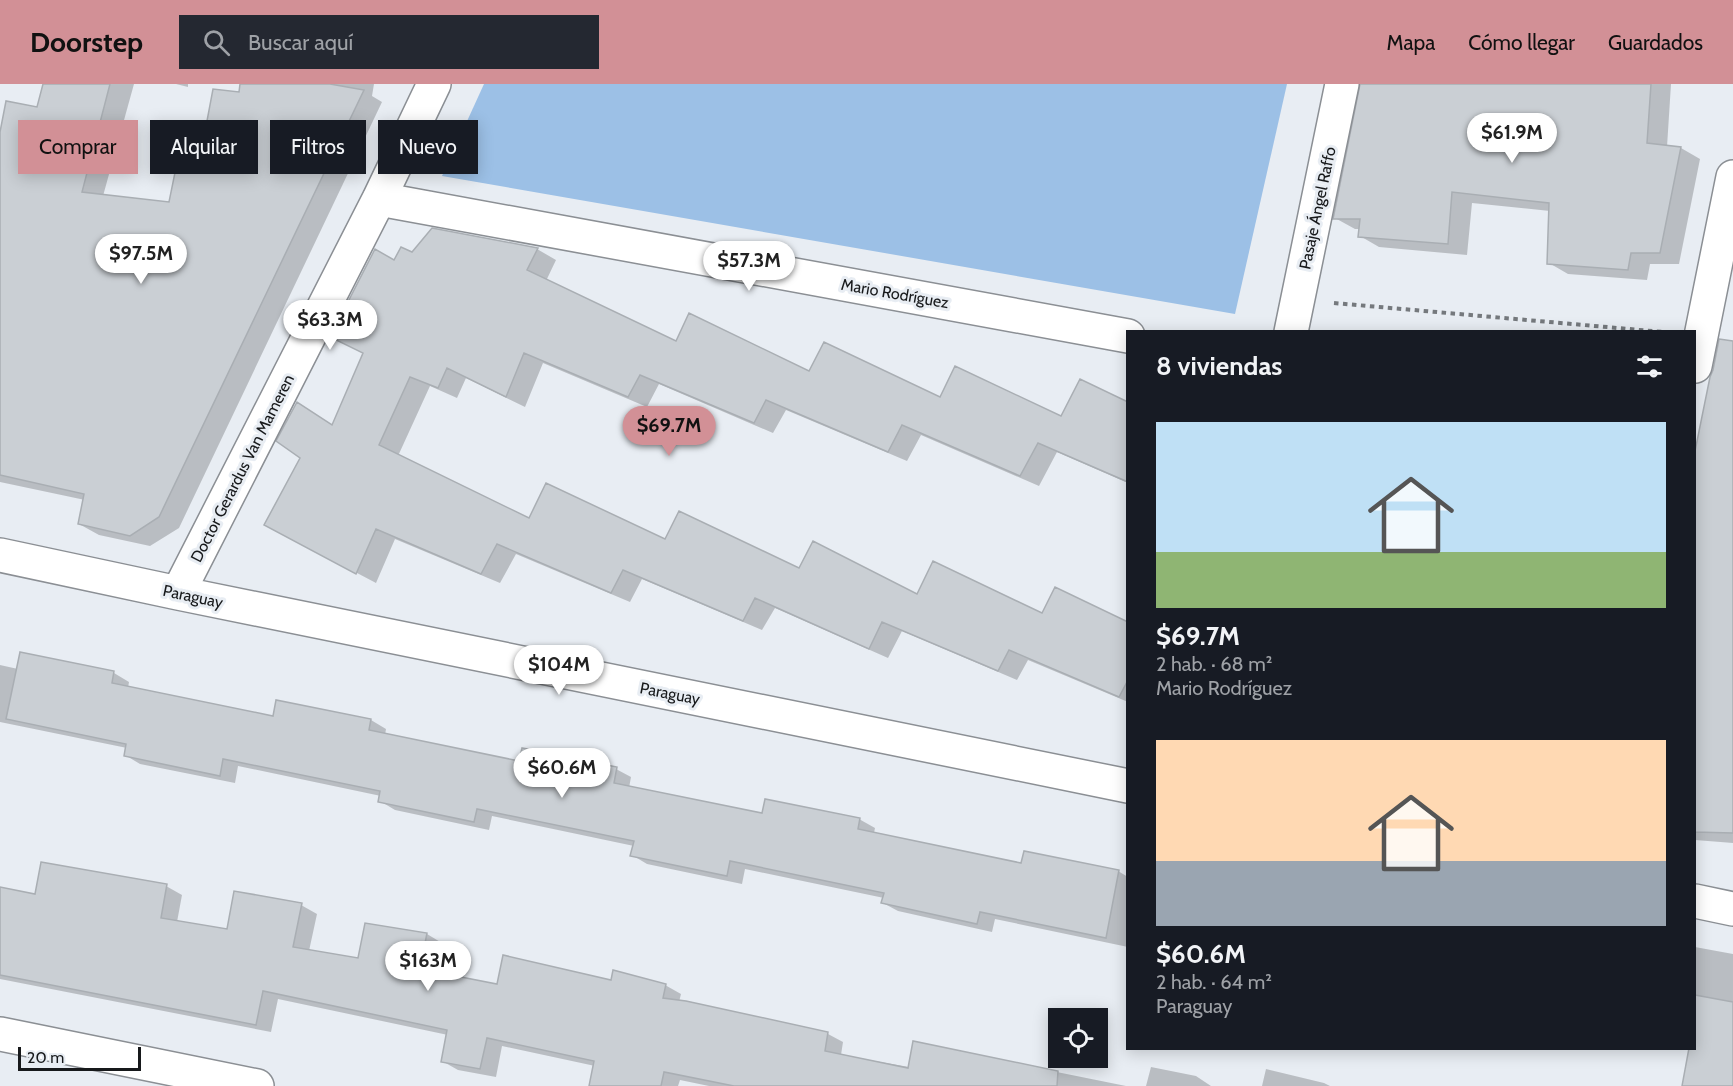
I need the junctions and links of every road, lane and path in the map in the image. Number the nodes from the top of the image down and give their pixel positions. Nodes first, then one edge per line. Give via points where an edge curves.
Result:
1 (434, 84) edge
2 (1342, 84) edge
3 (1733, 177) edge
4 (379, 199) junction
5 (1298, 300) junction
6 (1291, 330) edge
7 (1640, 330) edge
8 (1126, 336) edge
9 (1696, 361) edge
10 (0, 555) edge
11 (178, 593) junction
12 (1126, 786) edge
13 (1696, 901) edge
14 (1733, 909) edge
15 (0, 1034) edge
16 (257, 1086) edge

1 - 4 street, Doctor Gerardus Van Mameren
2 - 5 street, Pasaje Ángel Raffo
3 - 9 street
4 - 8 street, Mario Rodríguez
4 - 11 street, Doctor Gerardus Van Mameren
5 - 6 street, Pasaje Ángel Raffo
5 - 7 path
10 - 11 street, Paraguay
11 - 12 street, Paraguay
13 - 14 street
15 - 16 street

